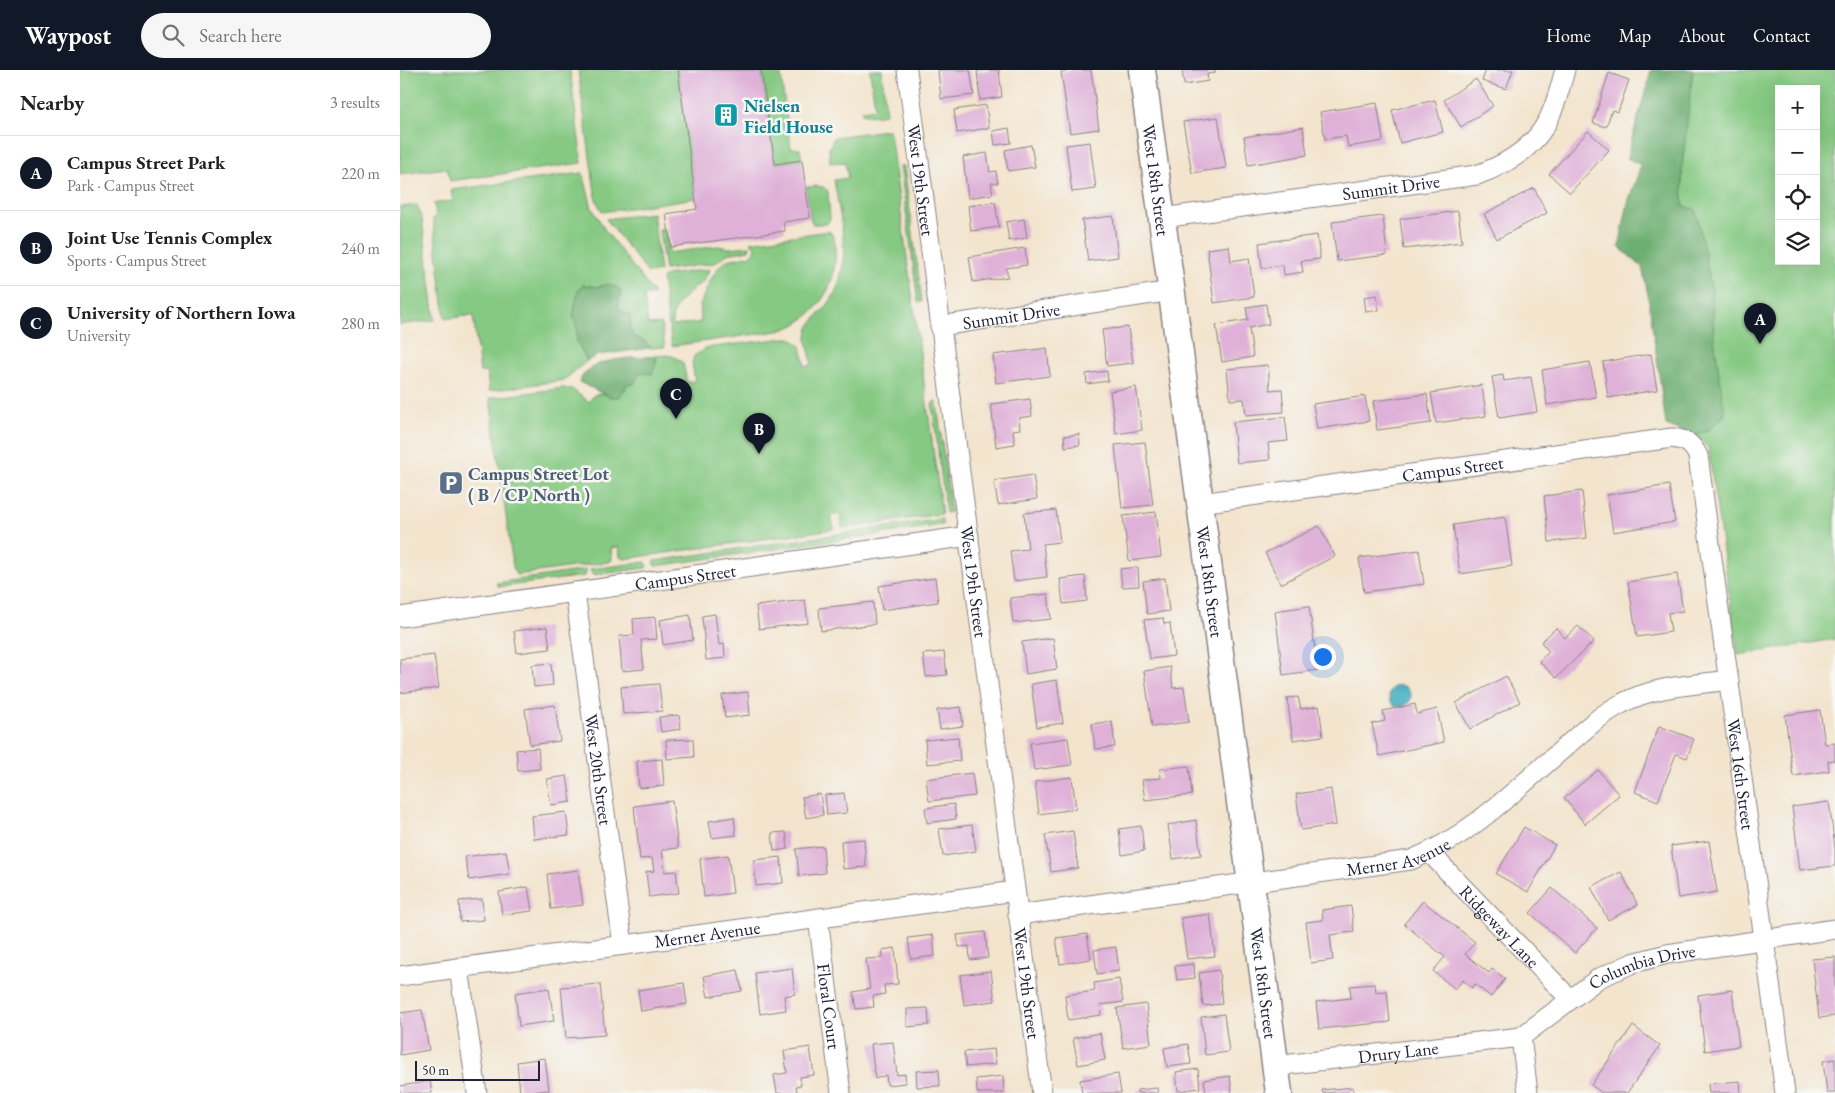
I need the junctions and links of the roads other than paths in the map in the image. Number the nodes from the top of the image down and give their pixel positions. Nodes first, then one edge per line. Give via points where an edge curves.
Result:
1 (906, 70) edge
2 (1142, 70) edge
3 (1565, 70) edge
4 (1162, 218) junction
5 (1172, 292) junction
6 (940, 326) junction
7 (1698, 456) joint
8 (1200, 503) junction
9 (969, 536) junction
10 (575, 592) junction
11 (400, 617) edge
12 (1728, 680) junction
13 (1430, 853) junction
14 (1250, 882) junction
15 (1015, 891) junction
16 (1018, 915) junction
17 (818, 918) junction
18 (1835, 929) edge
19 (1764, 939) junction
20 (623, 946) junction
21 (459, 968) junction
22 (400, 976) edge
23 (1570, 999) junction
24 (1521, 1037) junction
25 (1275, 1066) junction
26 (477, 1093) edge
27 (841, 1093) edge
28 (1042, 1093) edge
29 (1279, 1093) edge
30 (1528, 1093) edge
31 (1785, 1093) edge

1 - 6 street, West 19th Street
2 - 4 main road, West 18th Street
3 - 4 street, Summit Drive via 1546,123 1530,143 1513,158 1477,175
4 - 5 main road, West 18th Street
5 - 6 street, Summit Drive
5 - 8 main road, West 18th Street
6 - 9 street, West 19th Street
7 - 8 street, Campus Street via 1693,445 1672,438
7 - 12 street, West 16th Street
8 - 14 main road, West 18th Street
9 - 10 street, Campus Street
9 - 15 street, West 19th Street
10 - 11 street, Campus Street
10 - 20 street, West 20th Street
12 - 13 street, Merner Avenue via 1658,691 1622,703 1588,727 1479,822
12 - 19 street, West 16th Street
13 - 14 street, Merner Avenue via 1411,860
13 - 23 street, Ridgeway Lane
14 - 16 street, Merner Avenue
14 - 25 main road, West 18th Street
15 - 16 street, West 19th Street
15 - 17 street, Merner Avenue
16 - 28 street, West 19th Street
17 - 20 street, Merner Avenue
17 - 27 street, Floral Court
18 - 19 street, Columbia Drive
19 - 23 street, Columbia Drive via 1667,954 1633,963 1599,978
19 - 31 street, West 16th Street
20 - 21 street, Merner Avenue
21 - 22 street, Merner Avenue
21 - 26 street
23 - 24 street, Columbia Drive
24 - 25 street, Drury Lane
24 - 30 street
25 - 29 main road, West 18th Street

